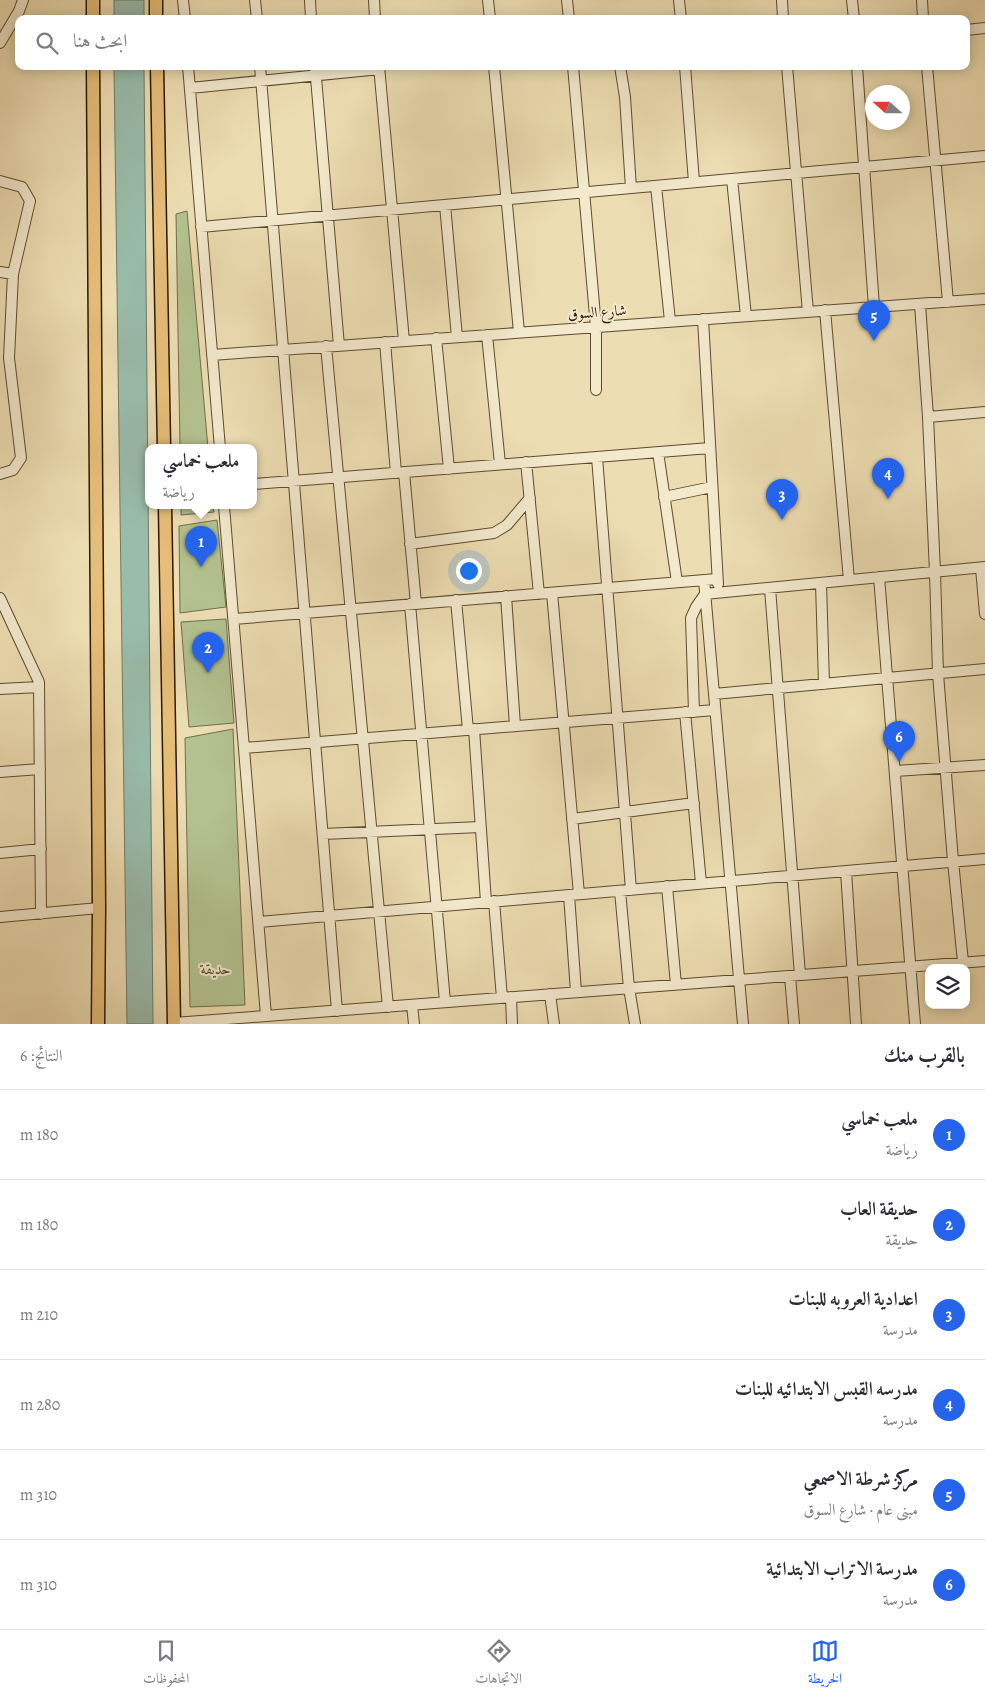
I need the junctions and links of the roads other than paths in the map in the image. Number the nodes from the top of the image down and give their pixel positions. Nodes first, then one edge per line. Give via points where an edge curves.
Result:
1 (23, 0) edge
2 (93, 0) edge
3 (156, 0) edge
4 (183, 0) edge
5 (255, 0) edge
6 (310, 0) edge
7 (374, 0) edge
8 (488, 0) edge
9 (567, 0) edge
10 (679, 0) edge
11 (782, 0) edge
12 (852, 0) edge
13 (922, 0) edge
14 (17, 15) edge
15 (93, 15) edge
16 (156, 15) edge
17 (185, 15) edge
18 (257, 15) edge
19 (311, 15) edge
20 (375, 15) edge
21 (490, 15) edge
22 (569, 15) edge
23 (681, 15) edge
24 (784, 15) edge
25 (854, 15) edge
26 (923, 15) edge
27 (15, 18) edge
28 (985, 28) edge
29 (970, 30) edge
30 (0, 44) edge
31 (93, 70) edge
32 (157, 70) edge
33 (188, 70) edge
34 (261, 70) edge
35 (337, 70) edge
36 (380, 70) edge
37 (494, 70) edge
38 (573, 70) edge
39 (621, 70) edge
40 (685, 70) edge
41 (787, 70) edge
42 (857, 70) edge
43 (928, 70) edge
44 (316, 71) edge
45 (262, 81) junction
46 (190, 88) junction
47 (985, 156) edge
48 (936, 161) junction
49 (864, 167) junction
50 (796, 173) junction
51 (732, 179) junction
52 (0, 181) edge
53 (694, 182) junction
54 (656, 186) junction
55 (631, 188) junction
56 (584, 192) junction
57 (506, 200) junction
58 (445, 205) junction
59 (392, 210) junction
60 (328, 216) junction
61 (273, 220) junction
62 (201, 227) junction
63 (0, 272) edge
64 (13, 274) junction
65 (985, 299) edge
66 (948, 302) junction
67 (920, 304) junction
68 (874, 307) junction
69 (825, 310) junction
70 (808, 312) junction
71 (746, 316) junction
72 (703, 319) junction
73 (670, 321) junction
74 (596, 327) junction
75 (519, 332) junction
76 (487, 335) junction
77 (456, 337) junction
78 (436, 338) junction
79 (404, 341) junction
80 (385, 342) junction
81 (326, 346) junction
82 (338, 346) junction
83 (283, 350) junction
84 (212, 355) junction
85 (596, 390) dead end
86 (985, 412) edge
87 (928, 417) junction
88 (164, 444) edge
89 (220, 444) edge
90 (710, 448) junction
91 (658, 452) junction
92 (597, 456) junction
93 (526, 462) junction
94 (500, 464) junction
95 (449, 468) junction
96 (400, 472) junction
97 (0, 474) edge
98 (338, 477) junction
99 (294, 481) junction
100 (257, 484) edge
101 (712, 487) junction
102 (664, 497) junction
103 (530, 498) junction
104 (165, 509) edge
105 (224, 509) edge
106 (410, 544) junction
107 (983, 567) edge
108 (935, 572) junction
109 (879, 577) junction
110 (717, 579) junction
111 (704, 580) junction
112 (849, 580) junction
113 (677, 582) junction
114 (821, 583) junction
115 (608, 588) junction
116 (770, 588) junction
117 (552, 593) junction
118 (718, 593) junction
119 (539, 594) junction
120 (705, 594) junction
121 (506, 596) junction
122 (0, 598) edge
123 (456, 600) junction
124 (413, 604) junction
125 (351, 609) junction
126 (304, 613) junction
127 (985, 614) edge
128 (234, 619) junction
129 (985, 669) edge
130 (938, 674) junction
131 (887, 678) junction
132 (824, 684) junction
133 (39, 687) junction
134 (778, 688) junction
135 (0, 689) edge
136 (714, 694) junction
137 (715, 710) junction
138 (689, 712) junction
139 (618, 718) junction
140 (562, 722) junction
141 (515, 726) junction
142 (471, 730) junction
143 (421, 734) junction
144 (363, 738) junction
145 (315, 742) junction
146 (244, 748) junction
147 (985, 765) edge
148 (945, 768) junction
149 (40, 769) junction
150 (895, 771) junction
151 (0, 772) edge
152 (694, 803) junction
153 (625, 812) junction
154 (572, 820) junction
155 (480, 827) junction
156 (430, 829) junction
157 (372, 832) junction
158 (322, 834) junction
159 (41, 849) junction
160 (0, 853) edge
161 (985, 859) edge
162 (952, 862) junction
163 (903, 866) junction
164 (846, 871) junction
165 (792, 875) junction
166 (730, 881) junction
167 (701, 883) junction
168 (667, 886) junction
169 (631, 890) junction
170 (620, 891) junction
171 (574, 895) junction
172 (490, 902) junction
173 (436, 906) junction
174 (99, 908) junction
175 (379, 911) junction
176 (41, 914) junction
177 (329, 916) junction
178 (0, 917) edge
179 (259, 922) junction
180 (985, 961) edge
181 (964, 962) junction
182 (911, 966) junction
183 (852, 971) junction
184 (795, 975) junction
185 (739, 980) junction
186 (676, 985) junction
187 (629, 988) junction
188 (576, 992) junction
189 (550, 994) junction
190 (507, 998) junction
191 (444, 1002) junction
192 (412, 1005) junction
193 (388, 1007) junction
194 (337, 1011) junction
195 (266, 1016) junction
196 (98, 1024) edge
197 (174, 1024) edge
198 (414, 1024) edge
199 (512, 1024) edge
200 (554, 1024) edge
201 (635, 1024) edge
202 (743, 1024) edge
203 (794, 1024) edge
204 (856, 1024) edge
205 (915, 1024) edge

1 - 14 street
2 - 15 main road
3 - 16 main road
4 - 17 street
5 - 18 street
6 - 19 street
7 - 20 street
8 - 21 street
9 - 22 street
10 - 23 street
11 - 24 street
12 - 25 street
13 - 26 street
27 - 30 street
28 - 29 street
31 - 174 main road
32 - 88 main road
33 - 46 street
34 - 45 street
35 - 44 street
36 - 59 street
37 - 57 street
38 - 56 street
39 - 55 street
40 - 53 street
41 - 50 street
42 - 49 street
43 - 48 street
44 - 45 street
44 - 60 street
45 - 46 street
45 - 61 street
46 - 62 street
47 - 48 street
48 - 49 street
48 - 66 street
49 - 50 street
49 - 68 street
50 - 51 street
50 - 70 street
51 - 53 street
51 - 71 street
52 - 64 street via 22,186 30,201
53 - 54 street
54 - 55 street
54 - 73 street
55 - 56 street
56 - 57 street
56 - 74 street
57 - 58 street
57 - 75 street
58 - 59 street
58 - 77 street
59 - 60 street
59 - 79 street
60 - 61 street
60 - 82 street
61 - 62 street
61 - 83 street
62 - 84 street
63 - 64 street
64 - 97 street via 9,358 21,458 13,470
65 - 66 street, شارع السوق
66 - 67 street, شارع السوق
67 - 68 street, شارع السوق
67 - 87 street
68 - 69 street, شارع السوق
69 - 70 street, شارع السوق
69 - 112 street
70 - 71 street, شارع السوق
71 - 72 street, شارع السوق
72 - 73 street, شارع السوق
72 - 90 street
73 - 74 street, شارع السوق
74 - 75 street, شارع السوق
74 - 85 street
75 - 76 street, شارع السوق
76 - 77 street, شارع السوق
76 - 94 street
77 - 78 street, شارع السوق
78 - 79 street, شارع السوق
78 - 95 street
79 - 80 street, شارع السوق
80 - 82 street, شارع السوق
80 - 96 street
81 - 82 street, شارع السوق
81 - 83 street, شارع السوق
81 - 98 street
83 - 84 street, شارع السوق
83 - 99 street
84 - 89 street
86 - 87 street
87 - 108 street
90 - 91 street
90 - 101 street
91 - 92 street
91 - 102 street
92 - 93 street
92 - 115 street
93 - 94 street
93 - 103 street
94 - 95 street
95 - 96 street
96 - 98 street
96 - 106 street
98 - 99 street
98 - 125 street
99 - 100 street
99 - 126 street
101 - 102 street
101 - 110 street
102 - 113 street
103 - 106 street via 507,525 494,533
103 - 119 street
104 - 197 main road
105 - 128 street
106 - 124 street
107 - 108 street
107 - 127 street
108 - 109 street
108 - 130 street
109 - 112 street
109 - 131 street
110 - 111 street
110 - 118 street
111 - 113 street
111 - 120 street
112 - 114 street
113 - 115 street
114 - 116 street
114 - 132 street
115 - 117 street
115 - 139 street
116 - 118 street
116 - 134 street
117 - 119 street
117 - 140 street
118 - 120 street
119 - 121 street
120 - 136 street
120 - 138 street via 691,618
121 - 123 street
121 - 141 street
122 - 133 street
123 - 124 street
123 - 142 street
124 - 125 street
124 - 143 street
125 - 126 street
125 - 144 street
126 - 128 street
126 - 145 street
128 - 146 street
129 - 130 street
130 - 131 street
130 - 148 street
131 - 132 street
131 - 150 street
132 - 134 street
133 - 135 street
133 - 149 street
134 - 136 street
134 - 165 street
136 - 137 street
137 - 138 street
137 - 166 street
138 - 139 street
138 - 152 street
139 - 140 street
139 - 153 street
140 - 141 street
140 - 154 street
141 - 142 street
142 - 143 street
142 - 155 street
143 - 144 street
143 - 156 street
144 - 145 street
144 - 157 street
145 - 146 street
145 - 158 street
146 - 179 street
147 - 148 street
148 - 150 street
148 - 162 street
149 - 151 street
149 - 159 street
150 - 163 street
152 - 153 street
152 - 167 street
153 - 154 street
153 - 169 street
154 - 171 street
155 - 156 street
155 - 172 street
156 - 157 street
156 - 173 street
157 - 158 street
157 - 175 street
158 - 177 street
159 - 160 street
159 - 176 street
161 - 162 street
162 - 163 street
162 - 181 street
163 - 164 street
163 - 182 street
164 - 165 street
164 - 183 street
165 - 166 street
165 - 184 street
166 - 167 street
166 - 185 street
167 - 168 street
168 - 169 street
168 - 186 street
169 - 170 street
170 - 171 street
170 - 187 street
171 - 172 street
171 - 188 street
172 - 173 street
172 - 190 street
173 - 175 street
173 - 191 street
174 - 176 street
174 - 196 main road
175 - 177 street
175 - 193 street
176 - 178 street
177 - 179 street
177 - 194 street
179 - 195 street
180 - 181 street
181 - 182 street
182 - 183 street
182 - 205 street
183 - 184 street
183 - 204 street
184 - 185 street
184 - 203 street
185 - 186 street
185 - 202 street
186 - 187 street
187 - 188 street
187 - 201 street
188 - 189 street
189 - 190 street
189 - 200 street
190 - 191 street
190 - 199 street
191 - 192 street
192 - 193 street
192 - 198 street
193 - 194 street
194 - 195 street
195 - 197 street

